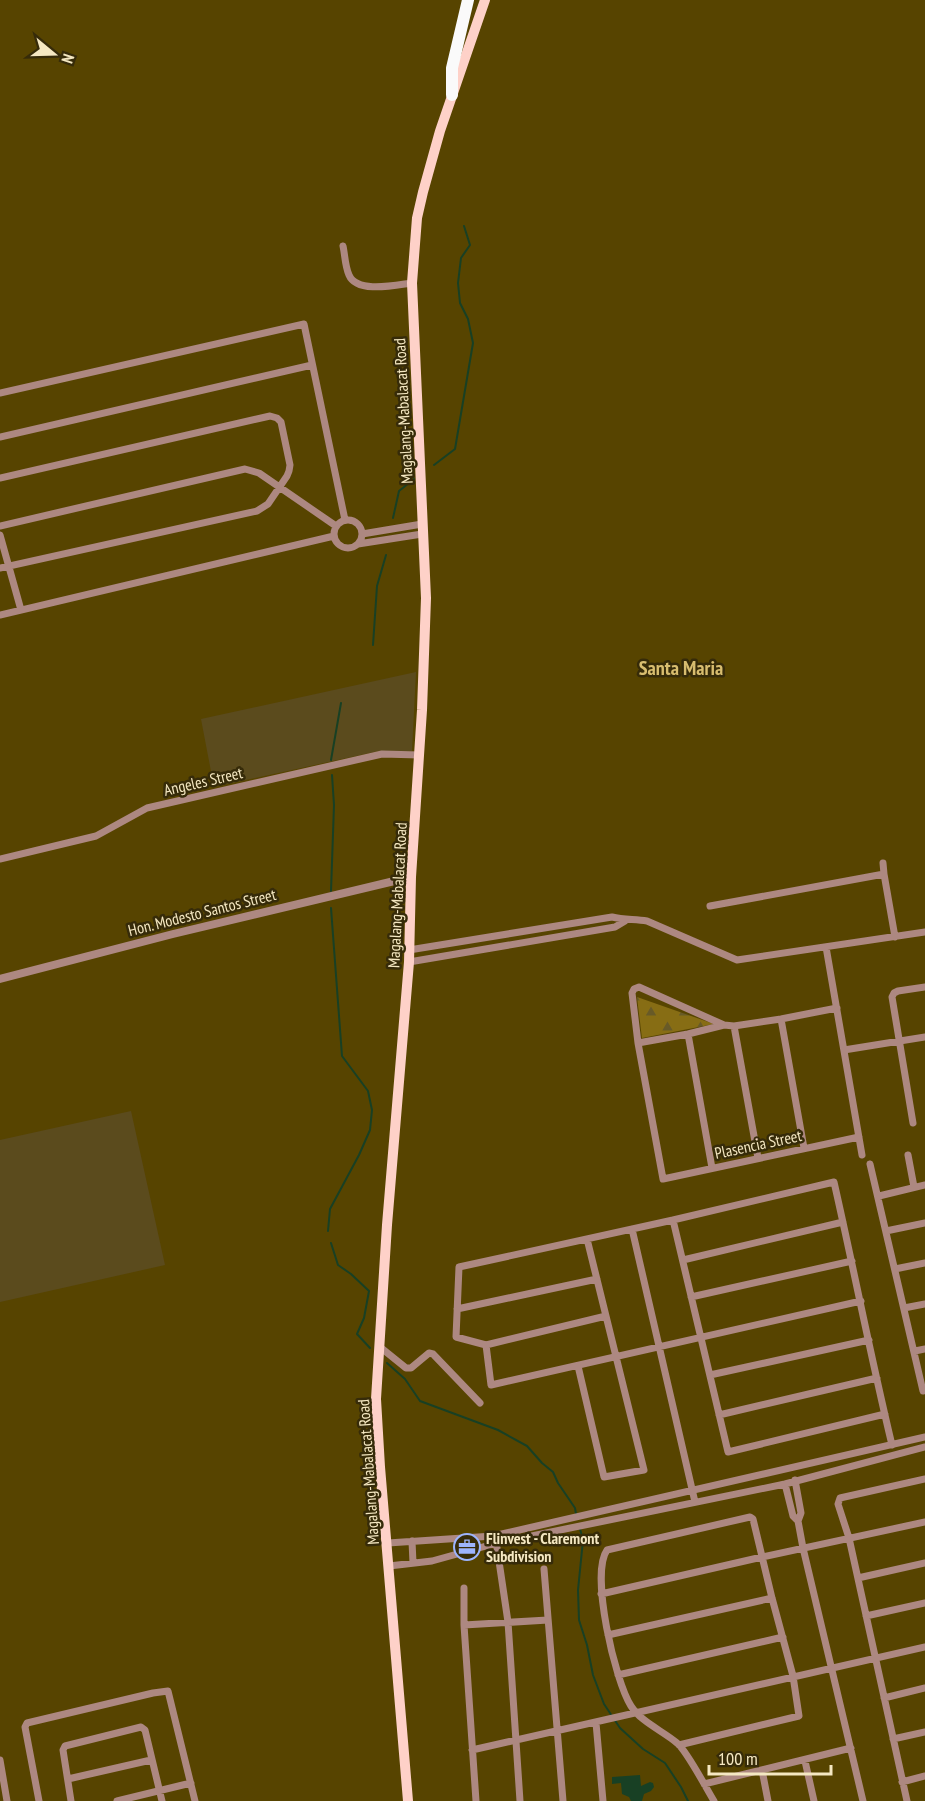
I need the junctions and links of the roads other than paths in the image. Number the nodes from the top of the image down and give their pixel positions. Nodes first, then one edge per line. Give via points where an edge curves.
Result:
1 (468, 0) edge
2 (485, 0) edge
3 (452, 95) junction
4 (343, 246) dead end
5 (412, 284) junction
6 (312, 365) junction
7 (0, 393) edge
8 (0, 437) edge
9 (0, 478) edge
10 (279, 487) junction
11 (345, 520) junction
12 (0, 526) edge
13 (336, 526) junction
14 (418, 530) junction
15 (362, 534) junction
16 (0, 536) edge
17 (334, 536) junction
18 (358, 544) junction
19 (9, 566) junction
20 (0, 568) edge
21 (21, 610) junction
22 (0, 615) edge
23 (420, 755) junction
24 (0, 859) edge
25 (883, 863) dead end
26 (884, 874) junction
27 (411, 877) junction
28 (710, 906) dead end
29 (625, 921) junction
30 (925, 932) edge
31 (895, 937) junction
32 (826, 947) junction
33 (426, 948) junction
34 (409, 950) junction
35 (427, 959) junction
36 (409, 962) junction
37 (0, 980) edge
38 (925, 987) edge
39 (837, 1008) junction
40 (781, 1018) junction
41 (724, 1025) junction
42 (734, 1026) junction
43 (688, 1034) junction
44 (925, 1037) edge
45 (900, 1041) junction
46 (638, 1042) junction
47 (844, 1050) junction
48 (913, 1123) dead end
49 (859, 1137) junction
50 (804, 1148) junction
51 (862, 1155) dead end
52 (908, 1155) dead end
53 (758, 1158) junction
54 (870, 1164) dead end
55 (712, 1168) junction
56 (925, 1185) edge
57 (915, 1187) junction
58 (879, 1196) junction
59 (673, 1220) junction
60 (843, 1222) junction
61 (925, 1223) edge
62 (632, 1229) junction
63 (886, 1231) junction
64 (587, 1239) junction
65 (683, 1260) junction
66 (852, 1261) junction
67 (925, 1263) edge
68 (895, 1269) junction
69 (597, 1279) junction
70 (691, 1297) junction
71 (861, 1301) junction
72 (925, 1304) edge
73 (904, 1308) junction
74 (457, 1309) junction
75 (606, 1316) junction
76 (701, 1336) junction
77 (869, 1340) junction
78 (486, 1346) junction
79 (658, 1346) junction
80 (380, 1347) junction
81 (925, 1349) edge
82 (915, 1352) junction
83 (616, 1357) junction
84 (578, 1366) junction
85 (710, 1375) junction
86 (877, 1378) junction
87 (925, 1390) edge
88 (480, 1403) dead end
89 (885, 1414) junction
90 (719, 1415) junction
91 (925, 1437) edge
92 (892, 1445) junction
93 (925, 1446) edge
94 (925, 1479) edge
95 (795, 1480) junction
96 (785, 1484) junction
97 (692, 1489) junction
98 (695, 1502) junction
99 (609, 1509) junction
100 (611, 1520) junction
101 (798, 1521) junction
102 (925, 1522) edge
103 (849, 1538) junction
104 (495, 1540) junction
105 (412, 1541) junction
106 (388, 1543) junction
107 (803, 1548) junction
108 (762, 1557) junction
109 (413, 1563) junction
110 (925, 1563) edge
111 (389, 1566) junction
112 (544, 1569) dead end
113 (858, 1578) junction
114 (464, 1588) dead end
115 (601, 1594) junction
116 (772, 1598) junction
117 (925, 1603) edge
118 (866, 1616) junction
119 (548, 1620) junction
120 (508, 1622) junction
121 (464, 1625) junction
122 (608, 1635) junction
123 (783, 1637) junction
124 (925, 1647) edge
125 (875, 1659) junction
126 (832, 1668) junction
127 (618, 1675) junction
128 (793, 1676) junction
129 (925, 1688) edge
130 (884, 1698) junction
131 (636, 1713) junction
132 (600, 1722) junction
133 (558, 1732) junction
134 (925, 1732) edge
135 (893, 1739) junction
136 (515, 1740) junction
137 (679, 1744) junction
138 (851, 1748) junction
139 (472, 1750) junction
140 (0, 1760) edge
141 (151, 1760) junction
142 (805, 1761) junction
143 (762, 1770) junction
144 (925, 1776) edge
145 (68, 1779) junction
146 (902, 1782) junction
147 (191, 1783) junction
148 (704, 1784) junction
149 (160, 1791) junction
150 (7, 1801) edge
151 (39, 1801) edge
152 (71, 1801) edge
153 (117, 1801) edge
154 (162, 1801) edge
155 (195, 1801) edge
156 (408, 1801) edge
157 (476, 1801) edge
158 (520, 1801) edge
159 (563, 1801) edge
160 (603, 1801) edge
161 (714, 1801) edge
162 (768, 1801) edge
163 (814, 1801) edge
164 (863, 1801) edge
165 (907, 1801) edge

1 - 3 highway via 452,68
2 - 3 main road, Magalang-Mabalacat Road
3 - 5 main road, Magalang-Mabalacat Road via 417,218
4 - 5 street via 349,277 358,285
5 - 14 main road, Magalang-Mabalacat Road
6 - 7 street via 304,324
6 - 8 street
6 - 11 street
9 - 10 street via 270,416 281,422 290,465
10 - 12 street via 259,473 245,469
10 - 13 street
10 - 19 street via 268,504 257,511
11 - 13 street
11 - 15 street via 355,522
13 - 17 street
14 - 15 street
14 - 18 street
14 - 23 main road, Magalang-Mabalacat Road via 426,598
15 - 18 street
16 - 19 street
17 - 18 street via 345,548
17 - 21 street
19 - 20 street
19 - 21 street
21 - 22 street
23 - 24 street, Angeles Street via 382,754 147,808 96,836
23 - 27 main road, Magalang-Mabalacat Road
25 - 26 street
26 - 28 street
26 - 31 street
27 - 34 main road, Magalang-Mabalacat Road
27 - 37 street, Hon. Modesto Santos Street
29 - 32 street via 647,921 738,960
29 - 33 street via 612,917
29 - 35 street via 615,927
30 - 31 street
31 - 32 street
32 - 39 street
33 - 34 street
33 - 35 street
34 - 36 main road, Magalang-Mabalacat Road
35 - 36 street
36 - 80 main road, Magalang-Mabalacat Road
38 - 45 street via 894,993
39 - 40 street
39 - 47 street
40 - 42 street
40 - 50 street
41 - 42 street
41 - 43 street
41 - 46 street via 636,987 632,993
42 - 53 street
43 - 46 street
43 - 55 street
44 - 45 street
45 - 47 street
45 - 48 street
46 - 55 street, Plasencia Street via 663,1179
47 - 49 street
49 - 50 street, Plasencia Street
49 - 51 street
50 - 53 street, Plasencia Street
52 - 57 street
53 - 55 street, Plasencia Street
54 - 58 street
56 - 57 street
57 - 58 street
58 - 63 street
59 - 60 street via 834,1182
59 - 62 street
59 - 65 street
60 - 65 street
60 - 66 street
61 - 63 street
62 - 64 street
62 - 79 street
63 - 68 street
64 - 69 street
64 - 74 street via 459,1267
65 - 70 street
66 - 70 street
66 - 71 street
67 - 68 street
68 - 73 street
69 - 74 street
69 - 75 street
70 - 76 street
71 - 76 street
71 - 77 street
72 - 73 street
73 - 82 street
74 - 78 street via 456,1337
75 - 78 street
75 - 83 street
76 - 79 street
76 - 85 street
77 - 85 street
77 - 86 street
78 - 84 street via 491,1385
79 - 83 street
79 - 97 street
80 - 88 street via 406,1368 433,1354
80 - 106 main road, Magalang-Mabalacat Road via 376,1400
81 - 82 street
82 - 87 street
83 - 84 street
83 - 84 street via 644,1470 604,1477
85 - 90 street
86 - 89 street
86 - 90 street
89 - 90 street via 728,1452
89 - 92 street
91 - 92 street
92 - 97 street
93 - 95 street
94 - 103 street via 840,1498 838,1504
95 - 96 street
95 - 101 street via 801,1513
96 - 98 street
96 - 101 street via 793,1516
97 - 98 street
97 - 99 street
98 - 100 street
99 - 100 street
99 - 104 street
100 - 104 street
101 - 107 street
102 - 103 street
103 - 107 street
103 - 113 street
104 - 105 street
104 - 109 street via 432,1561
104 - 120 street
105 - 106 street
105 - 109 street
106 - 111 main road, Magalang-Mabalacat Road
107 - 108 street
107 - 126 street
108 - 115 street
108 - 115 street via 750,1517 607,1550
108 - 116 street
109 - 111 street
110 - 113 street
111 - 156 main road, Magalang-Mabalacat Road
112 - 119 street
113 - 118 street
114 - 121 street
115 - 122 street
116 - 122 street
116 - 123 street
117 - 118 street
118 - 125 street
119 - 120 street
119 - 133 street
120 - 121 street
120 - 136 street
121 - 139 street
122 - 127 street
123 - 127 street
123 - 128 street
124 - 125 street
125 - 126 street
125 - 130 street
126 - 128 street
126 - 138 street
127 - 131 street
128 - 131 street
128 - 137 street via 800,1712 797,1718
129 - 130 street
130 - 135 street
131 - 132 street
131 - 137 street
132 - 133 street
132 - 160 street
133 - 136 street
133 - 159 street
134 - 135 street
135 - 146 street
136 - 139 street
136 - 158 street
137 - 148 street
138 - 142 street
138 - 164 street
139 - 157 street
140 - 150 street
141 - 145 street
141 - 145 street via 145,1730 136,1728 65,1746
141 - 149 street
142 - 143 street
142 - 163 street
143 - 148 street
143 - 162 street
144 - 146 street
145 - 152 street
146 - 165 street
147 - 149 street
147 - 151 street via 168,1691 27,1723
147 - 155 street
148 - 161 street
149 - 153 street
149 - 154 street

